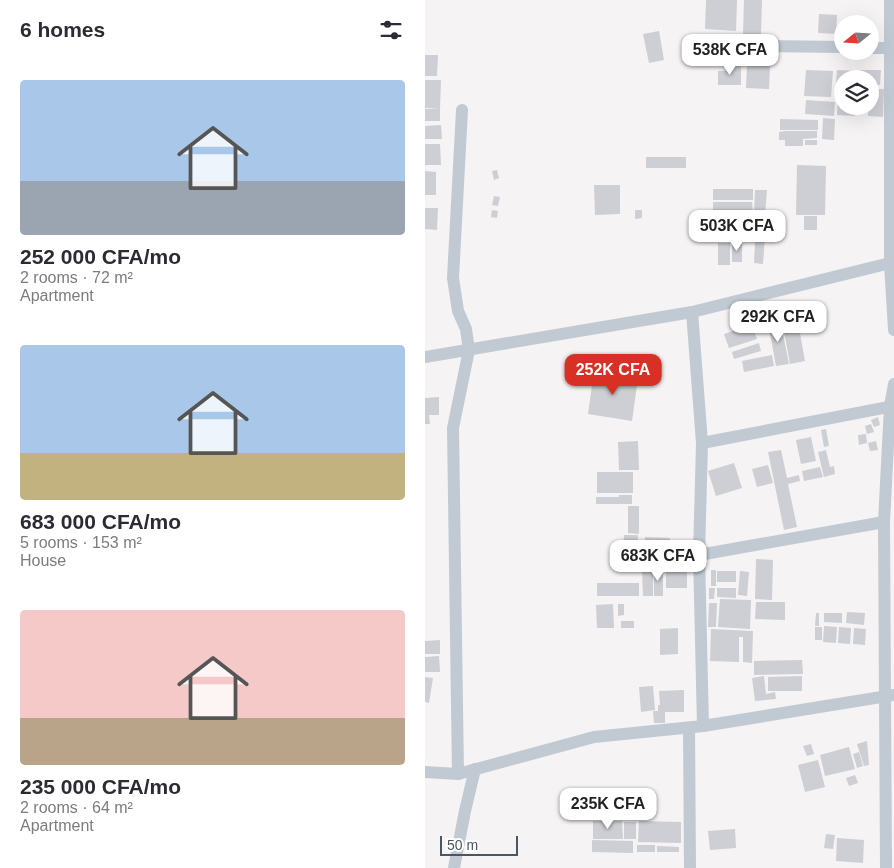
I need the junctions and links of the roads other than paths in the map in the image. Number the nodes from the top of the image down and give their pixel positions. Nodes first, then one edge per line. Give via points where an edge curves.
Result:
1 (890, 0) edge
2 (696, 45) dead end
3 (834, 48) edge
4 (879, 48) edge
5 (889, 48) junction
6 (462, 110) dead end
7 (892, 263) edge
8 (692, 312) junction
9 (894, 330) edge
10 (469, 350) junction
11 (425, 357) edge
12 (894, 384) edge
13 (892, 406) edge
14 (702, 442) junction
15 (884, 522) junction
16 (699, 554) junction
17 (890, 696) edge
18 (703, 726) junction
19 (689, 728) junction
20 (475, 769) junction
21 (425, 772) edge
22 (458, 774) junction
23 (454, 868) edge
24 (690, 868) edge
25 (886, 868) edge

1 - 5 street
2 - 3 street
4 - 5 street
5 - 7 street
6 - 10 street via 453,278
7 - 8 street
7 - 9 street
8 - 10 street
8 - 14 street
10 - 11 street
10 - 22 street via 453,428
12 - 13 street
13 - 14 street
13 - 15 street
14 - 16 street
15 - 16 street
15 - 17 street
16 - 18 street
17 - 18 street
17 - 25 street
18 - 19 street
19 - 20 street via 594,737
19 - 24 street
20 - 22 street
20 - 23 street
21 - 22 street

